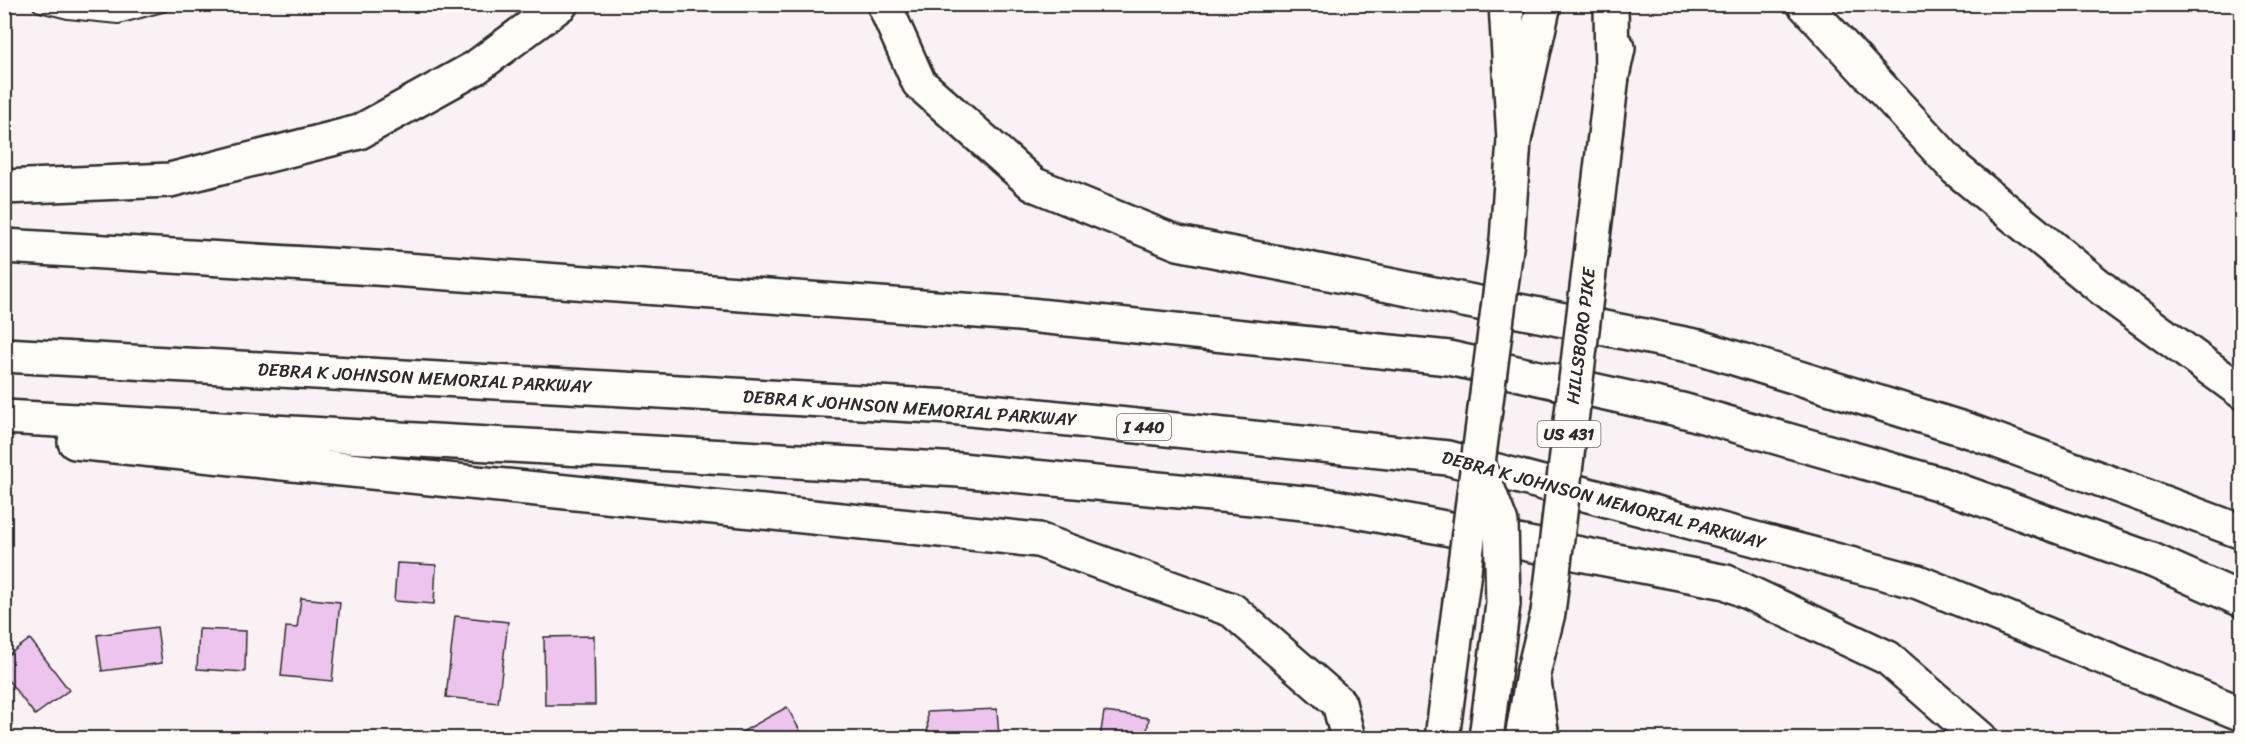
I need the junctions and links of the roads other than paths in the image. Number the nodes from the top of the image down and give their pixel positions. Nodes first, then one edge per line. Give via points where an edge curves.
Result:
1 (40, 4) edge
2 (162, 4) edge
3 (561, 4) edge
4 (884, 4) edge
5 (1506, 4) edge
6 (1544, 4) edge
7 (1611, 4) edge
8 (1626, 4) edge
9 (1804, 4) edge
10 (1612, 76) junction
11 (1514, 140) junction
12 (4, 187) edge
13 (4, 246) edge
14 (4, 355) edge
15 (2241, 392) edge
16 (4, 417) edge
17 (4, 435) edge
18 (1478, 463) junction
19 (2241, 532) edge
20 (2241, 600) edge
21 (1533, 674) junction
22 (2241, 714) edge
23 (1348, 738) edge
24 (1442, 738) edge
25 (1486, 738) edge
26 (1522, 738) edge
27 (1542, 738) edge
28 (1980, 738) edge

1 - 2 lane via 68,12 118,16
3 - 12 main road via 476,68 359,132 170,180
4 - 19 main road via 919,83 1033,184 1178,243 1699,346 1973,432
5 - 11 main road
6 - 11 main road
7 - 10 main road
8 - 10 main road, HILLSBORO PIKE / US 431
9 - 15 main road via 1956,169 2115,298
10 - 21 main road, HILLSBORO PIKE / US 431, bridge via 1548,614
11 - 18 main road, bridge via 1507,240
13 - 20 main road via 1019,314 1449,358 1683,410 1936,483 2152,560
14 - 22 main road, DEBRA K JOHNSON MEMORIAL PARKWAY / I 440 via 951,407 1448,458 1918,582
16 - 28 main road via 960,470 1325,504 1725,582 1888,658
17 - 23 main road via 1038,540 1232,610 1339,704
18 - 24 main road, bridge
18 - 25 main road, bridge via 1501,523 1503,604
21 - 26 main road, HILLSBORO PIKE / US 431
21 - 27 main road

